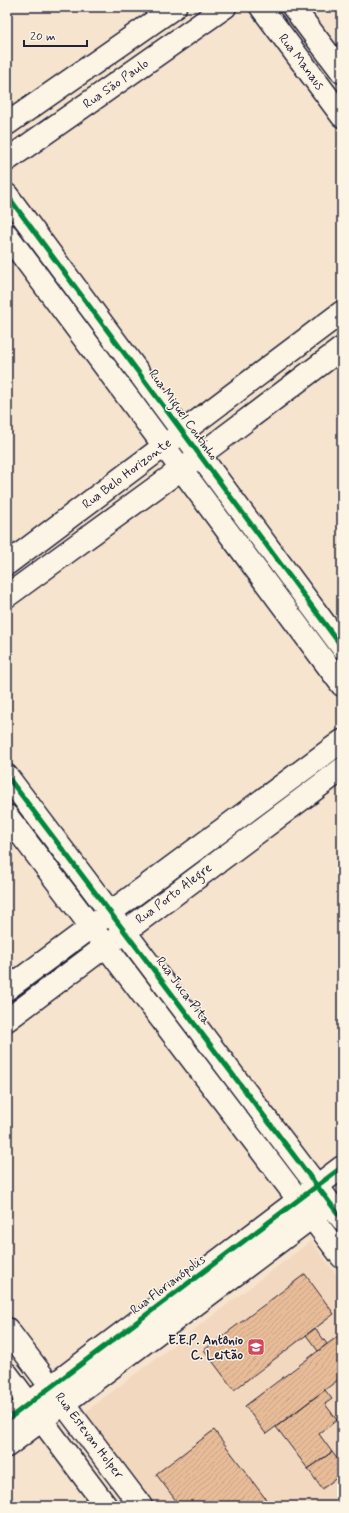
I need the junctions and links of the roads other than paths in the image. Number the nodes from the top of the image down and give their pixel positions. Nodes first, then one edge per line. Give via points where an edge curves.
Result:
1 (175, 7) edge
2 (224, 7) edge
3 (261, 7) edge
4 (293, 7) edge
5 (342, 72) edge
6 (342, 116) edge
7 (7, 124) edge
8 (7, 160) edge
9 (7, 195) edge
10 (7, 235) edge
11 (342, 312) edge
12 (342, 348) edge
13 (183, 432) junction
14 (163, 447) junction
15 (199, 456) junction
16 (181, 470) junction
17 (7, 564) edge
18 (7, 596) edge
19 (342, 647) edge
20 (342, 685) edge
21 (342, 741) edge
22 (342, 769) edge
23 (7, 776) edge
24 (7, 816) edge
25 (111, 913) junction
26 (92, 927) junction
27 (124, 931) junction
28 (106, 945) junction
29 (7, 989) edge
30 (7, 1020) edge
31 (342, 1167) edge
32 (333, 1201) edge
33 (306, 1208) junction
34 (342, 1258) edge
35 (7, 1329) edge
36 (7, 1374) edge
37 (52, 1386) junction
38 (64, 1403) junction
39 (35, 1412) junction
40 (7, 1420) edge
41 (7, 1446) edge
42 (106, 1506) edge
43 (141, 1506) edge

1 - 7 street
2 - 8 street, Rua São Paulo
3 - 6 street, Rua Manaus
4 - 5 street, Rua Manaus
9 - 13 street, Rua Miguel Coutinho
10 - 14 street
11 - 13 street, Rua Belo Horizonte
12 - 15 street, Rua Belo Horizonte
13 - 14 street, Rua Belo Horizonte
13 - 15 street, Rua Miguel Coutinho
14 - 16 street
14 - 17 street, Rua Belo Horizonte
15 - 16 street, Rua Belo Horizonte
15 - 19 street, Rua Miguel Coutinho
16 - 18 street, Rua Belo Horizonte
16 - 20 street
21 - 25 street, Rua Porto Alegre
22 - 27 street, Rua Porto Alegre
23 - 25 street, Rua Juca Pita
24 - 26 street
25 - 26 street, Rua Porto Alegre
25 - 27 street, Rua Juca Pita
26 - 28 street
26 - 29 street, Rua Porto Alegre
27 - 28 street, Rua Porto Alegre
27 - 32 street, Rua Juca Pita
28 - 30 street, Rua Porto Alegre
28 - 33 street
31 - 32 street, Rua Florianópolis
32 - 33 street, Rua Florianópolis
33 - 34 street
33 - 37 street, Rua Florianópolis
33 - 38 street, Rua Florianópolis
35 - 37 street, Rua Estevan Holper
36 - 39 street
37 - 38 street, Rua Estevan Holper
37 - 39 street, Rua Florianópolis
38 - 39 street, Rua Florianópolis
38 - 43 street, Rua Estevan Holper
39 - 40 street, Rua Florianópolis
39 - 41 street, Rua Florianópolis
39 - 42 street

